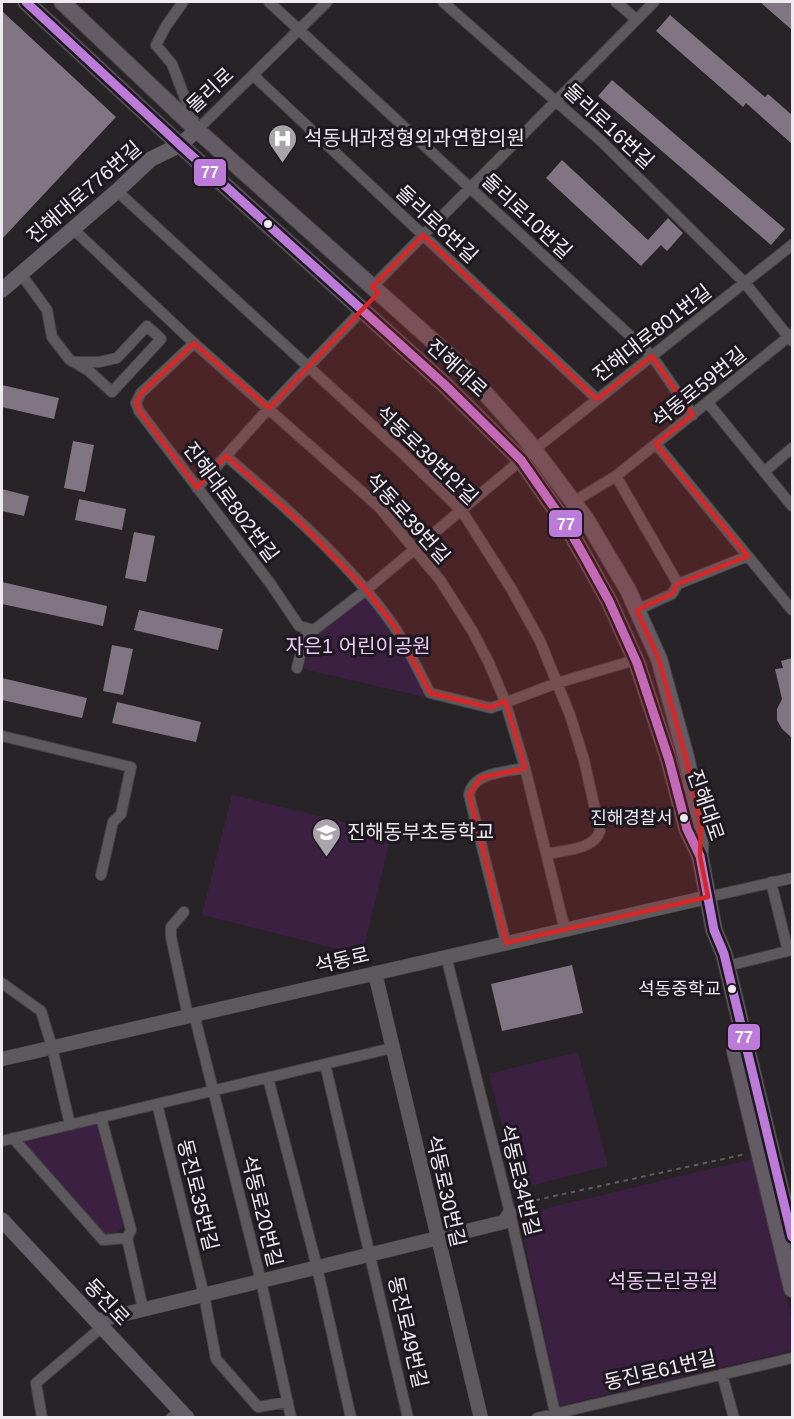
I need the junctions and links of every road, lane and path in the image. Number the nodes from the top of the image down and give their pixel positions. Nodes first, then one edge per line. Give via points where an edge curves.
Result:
1 (26, 2) edge
2 (62, 2) edge
3 (183, 2) edge
4 (269, 2) edge
5 (327, 2) edge
6 (442, 2) edge
7 (616, 2) edge
8 (654, 2) edge
9 (636, 19) junction
10 (299, 29) junction
11 (253, 75) junction
12 (557, 101) junction
13 (197, 130) junction
14 (180, 145) junction
15 (470, 188) junction
16 (117, 191) junction
17 (73, 229) junction
18 (423, 236) junction
19 (792, 245) edge
20 (21, 274) junction
21 (745, 283) junction
22 (372, 287) junction
23 (2, 290) edge
24 (363, 309) junction
25 (791, 338) edge
26 (194, 343) junction
27 (652, 356) junction
28 (73, 362) junction
29 (308, 367) junction
30 (597, 399) junction
31 (708, 403) junction
32 (269, 408) junction
33 (693, 414) junction
34 (656, 444) junction
35 (792, 448) edge
36 (527, 455) junction
37 (226, 456) junction
38 (764, 472) junction
39 (616, 476) junction
40 (197, 488) junction
41 (573, 502) junction
42 (792, 506) edge
43 (462, 511) junction
44 (415, 550) junction
45 (748, 556) junction
46 (678, 584) junction
47 (366, 590) junction
48 (637, 610) junction
49 (792, 610) edge
50 (307, 628) junction
51 (635, 660) junction
52 (297, 668) dead end
53 (557, 683) junction
54 (506, 701) junction
55 (2, 736) edge
56 (525, 768) junction
57 (547, 854) junction
58 (700, 856) junction
59 (101, 875) dead end
60 (792, 878) edge
61 (771, 882) junction
62 (708, 897) junction
63 (184, 912) dead end
64 (565, 930) junction
65 (714, 930) junction
66 (506, 943) junction
67 (446, 956) junction
68 (727, 966) junction
69 (375, 973) junction
70 (4, 988) edge
71 (191, 1015) junction
72 (52, 1047) junction
73 (393, 1048) junction
74 (2, 1059) edge
75 (325, 1064) junction
76 (268, 1078) junction
77 (213, 1091) junction
78 (157, 1104) junction
79 (101, 1117) junction
80 (70, 1125) junction
81 (7, 1140) edge
82 (759, 1151) junction
83 (510, 1213) junction
84 (2, 1220) edge
85 (792, 1237) edge
86 (127, 1238) junction
87 (438, 1238) junction
88 (370, 1254) junction
89 (316, 1268) junction
90 (261, 1281) junction
91 (792, 1289) edge
92 (204, 1295) junction
93 (143, 1309) junction
94 (99, 1324) junction
95 (792, 1358) edge
96 (722, 1374) junction
97 (288, 1402) junction
98 (555, 1413) junction
99 (180, 1416) edge
100 (42, 1418) edge
101 (291, 1418) edge
102 (351, 1418) edge
103 (408, 1418) edge
104 (481, 1418) edge
105 (537, 1418) edge
106 (734, 1418) edge

1 - 14 main road, 진해대로
2 - 13 main road, 진해대로
3 - 13 street, 돌리로 via 156,45 172,64
4 - 10 street, 돌리로10번길
5 - 10 street, 돌리로
6 - 12 street, 돌리로16번길
7 - 9 street
8 - 9 street
9 - 12 street
10 - 11 street, 돌리로
10 - 15 street, 돌리로10번길
11 - 13 street, 돌리로
11 - 18 street, 돌리로6번길
12 - 15 street
12 - 21 street, 돌리로16번길
13 - 14 main road, 진해대로776번길
13 - 22 main road, 진해대로
14 - 16 main road, 진해대로776번길 via 151,159
14 - 24 main road, 진해대로
15 - 18 street
15 - 27 street, 돌리로10번길
16 - 17 main road, 진해대로776번길
16 - 29 street, 석동로39번안길
17 - 20 main road, 진해대로776번길
17 - 26 street, 석동로39번길
18 - 22 street
18 - 30 street, 돌리로6번길
19 - 21 street, 진해대로801번길
20 - 23 main road, 진해대로776번길
20 - 28 street via 47,310 52,337
21 - 25 street, 돌리로16번길
21 - 27 street, 진해대로801번길
22 - 36 main road, 진해대로 via 462,367
24 - 29 street
24 - 36 main road, 진해대로
25 - 31 street, 석동로59번길
26 - 32 street, 석동로39번길
26 - 40 street, 진해대로802번길 via 157,376 135,403
27 - 30 street, 진해대로801번길
27 - 33 street, 돌리로10번길
28 - 28 street via 112,392 161,339 147,326 117,358
29 - 32 street
29 - 43 street, 석동로39번안길
30 - 36 street, 진해대로801번길
31 - 33 street, 석동로59번길
31 - 38 street
32 - 37 street
32 - 44 street, 석동로39번길 via 379,507
33 - 34 street, 석동로59번길
34 - 39 street
34 - 45 street, 석동로59번길
35 - 38 street
36 - 41 main road, 진해대로
36 - 43 street
36 - 51 main road, 진해대로 via 609,601
37 - 40 street
37 - 47 street, 진해대로802번길
38 - 42 street
39 - 41 street
39 - 46 street
40 - 50 street, 진해대로802번길 via 299,626
41 - 48 main road, 진해대로
43 - 44 street
43 - 53 street, 석동로39번안길 via 518,600
44 - 47 street
44 - 54 street, 석동로39번길 via 456,603
45 - 46 street
45 - 49 street, 석동로59번길
46 - 48 street via 672,594
47 - 50 street via 314,630
47 - 54 street, 진해대로802번길 via 394,626 430,693 491,708
48 - 58 main road, 진해대로 via 659,659 686,757 701,826
50 - 52 street
51 - 53 street
51 - 58 main road, 진해대로 via 669,760 687,829
53 - 54 street
53 - 57 street, 석동로39번안길 via 584,760 600,831 598,838 588,845
54 - 56 street, 석동로39번길
55 - 59 street via 130,767 121,814 113,822
56 - 57 street, 석동로39번길
56 - 66 street via 480,778 470,795
57 - 64 street, 석동로39번길
58 - 62 main road
60 - 61 street, 석동로
61 - 62 street, 석동로
61 - 68 street via 788,951
62 - 64 street, 석동로
62 - 65 main road
63 - 71 street via 171,927 171,938
64 - 66 street, 석동로
65 - 68 main road
65 - 82 main road via 713,957
66 - 67 street, 석동로
67 - 69 street, 석동로
67 - 83 street, 석동로34번길
68 - 85 main road
69 - 71 street, 석동로
69 - 73 street, 석동로30번길
70 - 72 street via 41,1011
71 - 72 street, 석동로
71 - 77 street, 석동로20번길
72 - 74 street, 석동로
72 - 80 street
73 - 75 street
73 - 87 street, 석동로30번길
75 - 76 street
75 - 88 street
76 - 77 street
76 - 89 street
77 - 78 street
77 - 90 street, 석동로20번길
78 - 79 street
78 - 92 street, 동진로35번길
79 - 80 street
79 - 86 street via 130,1230
80 - 81 street
81 - 86 street via 103,1240
82 - 83 path via 516,1204
82 - 91 main road
83 - 87 street, 동진로49번길 via 504,1222
83 - 98 street, 석동로34번길
84 - 94 main road, 동진로
86 - 93 street
87 - 88 street, 동진로49번길
87 - 104 street, 석동로30번길
88 - 89 street, 동진로49번길
88 - 103 street, 동진로49번길
89 - 90 street, 동진로49번길
89 - 102 street
90 - 92 street, 동진로49번길
90 - 97 street, 석동로20번길
92 - 93 street, 동진로49번길
92 - 97 street via 216,1359 258,1407
93 - 94 street, 동진로49번길
94 - 99 main road, 동진로
94 - 100 street via 36,1383
95 - 96 street, 동진로61번길
96 - 98 street, 동진로61번길
96 - 106 street
97 - 101 street, 석동로20번길
98 - 105 street, 동진로61번길

